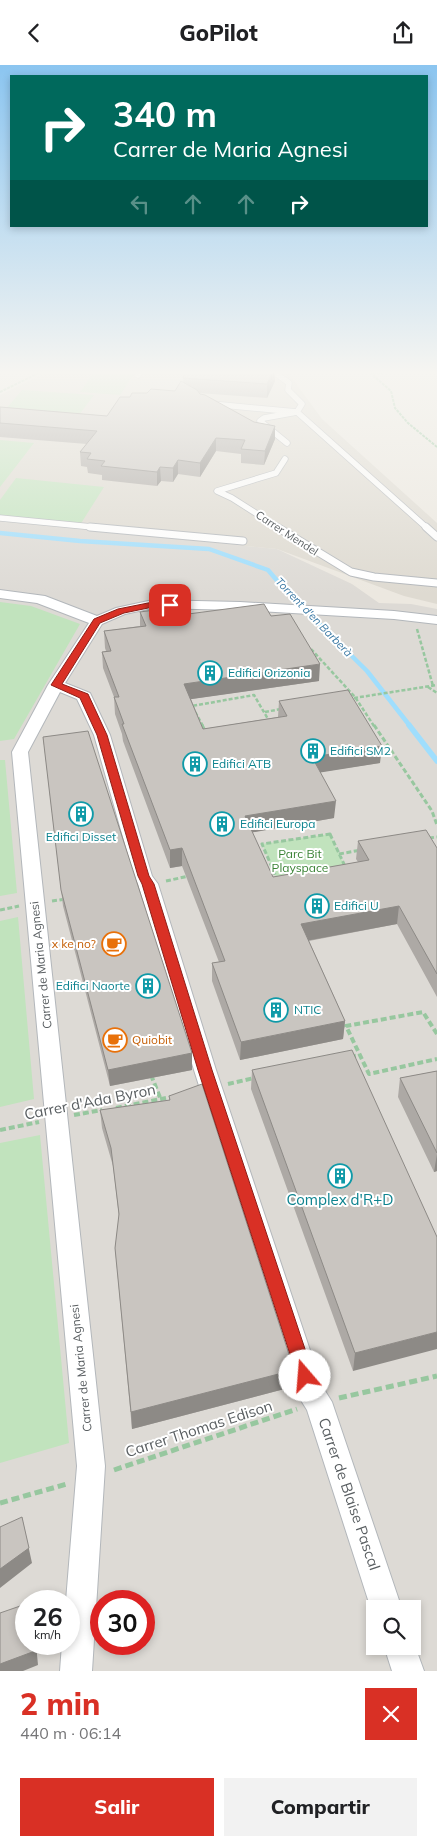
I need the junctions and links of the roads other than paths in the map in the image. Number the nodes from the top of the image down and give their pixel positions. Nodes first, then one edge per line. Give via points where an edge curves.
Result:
1 (335, 445) edge
2 (285, 459) dead end
3 (0, 518) edge
4 (437, 537) edge
5 (243, 541) dead end
6 (437, 583) edge
7 (0, 594) edge
8 (437, 620) edge
9 (97, 621) junction
10 (56, 685) junction
11 (385, 1600) edge
12 (403, 1655) edge
13 (76, 1671) edge
14 (408, 1671) edge

1 - 4 lane
2 - 6 lane, Carrer Mendel via 276,473 217,491 351,572
3 - 5 lane
7 - 9 street via 40,599
8 - 9 street via 356,612 153,604 121,611
9 - 10 street, Carrer de Maria Agnesi
10 - 11 street, Carrer de Blaise Pascal via 84,697 102,735 143,876 311,1394 318,1402
10 - 13 street, Carrer de Maria Agnesi via 20,752 90,1456
12 - 14 street

